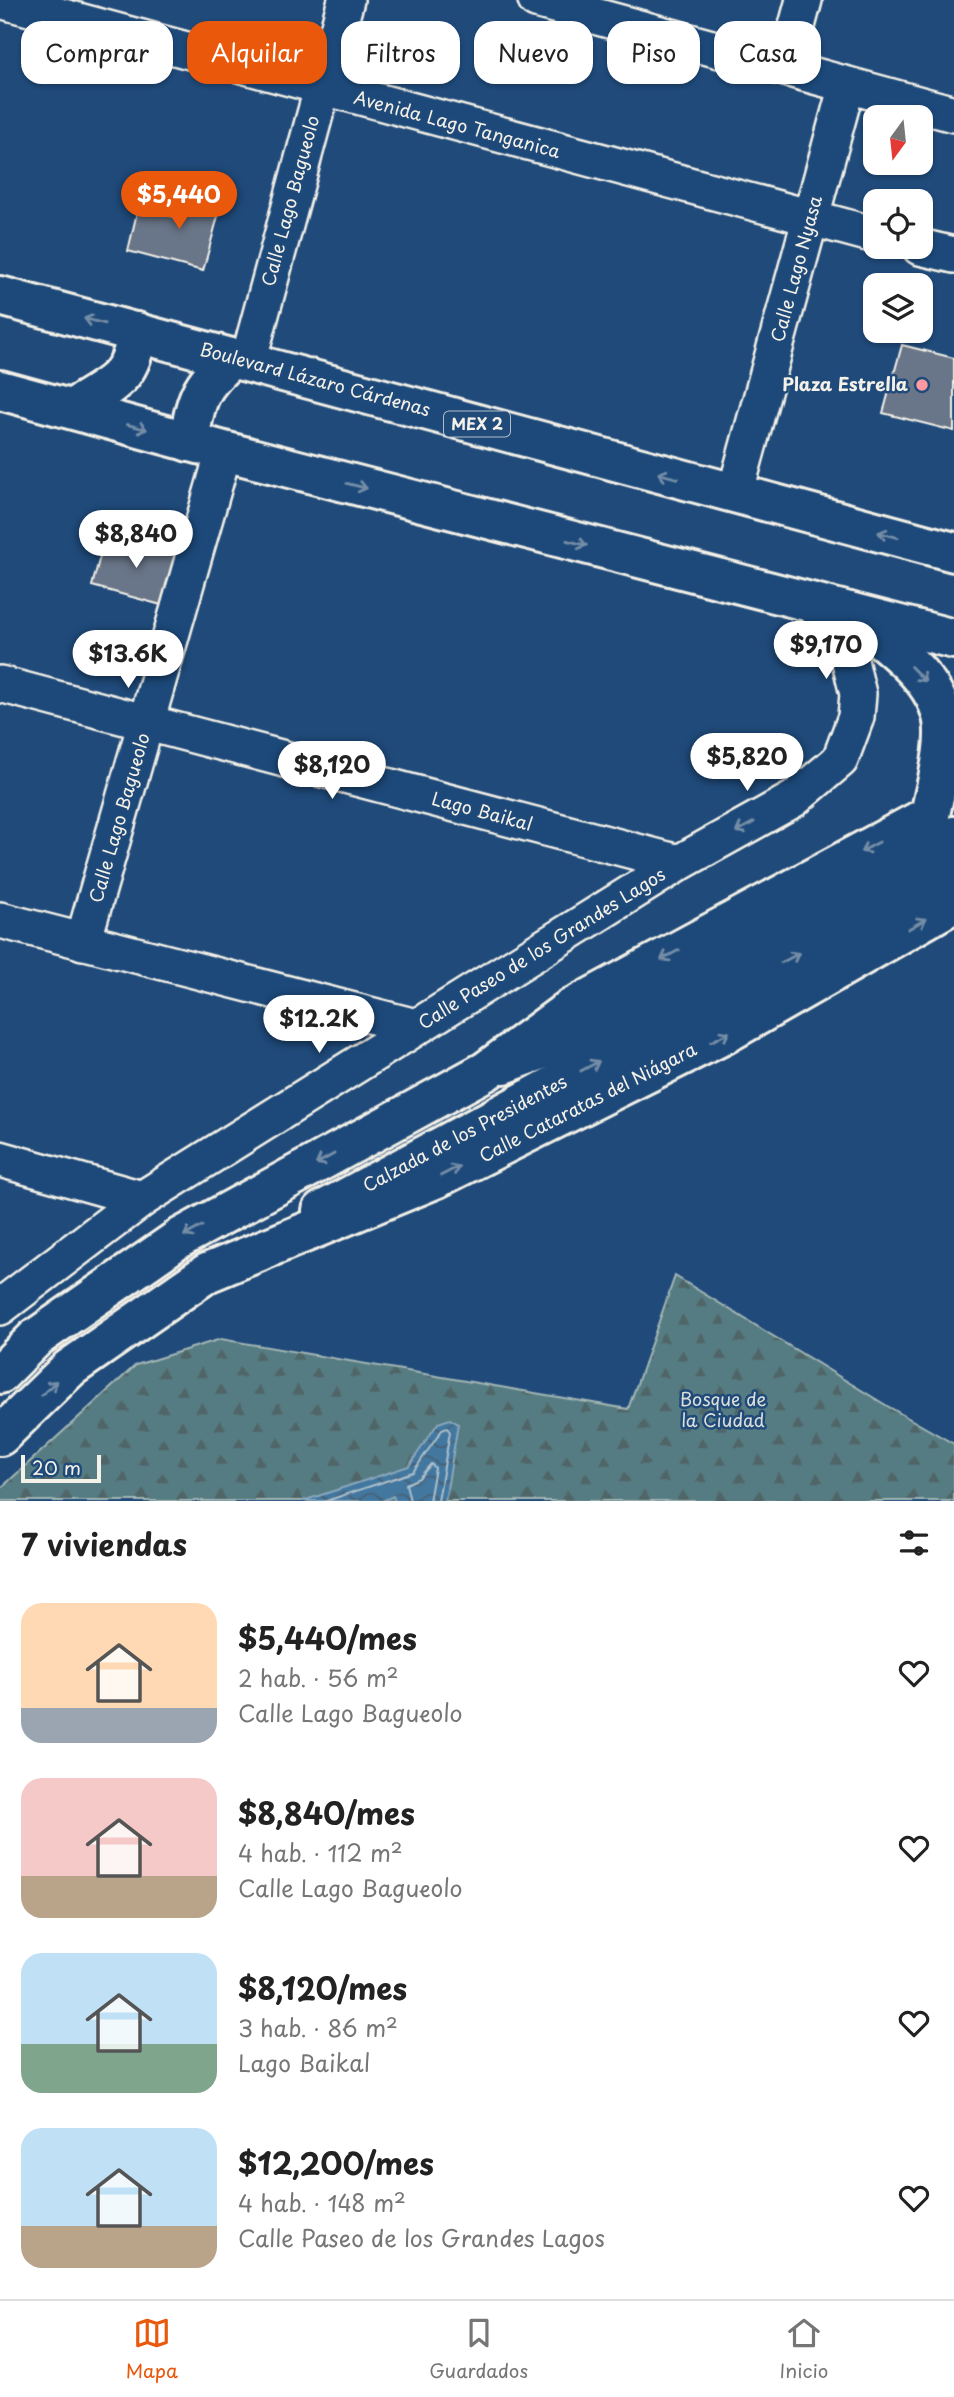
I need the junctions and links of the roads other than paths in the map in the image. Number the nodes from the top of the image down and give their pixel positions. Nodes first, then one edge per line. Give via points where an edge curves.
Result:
1 (0, 0) edge
2 (346, 0) edge
3 (536, 0) edge
4 (804, 0) edge
5 (798, 21) edge
6 (714, 48) edge
7 (821, 78) edge
8 (847, 85) junction
9 (322, 89) junction
10 (954, 114) edge
11 (812, 218) junction
12 (863, 232) edge
13 (933, 250) edge
14 (954, 256) edge
15 (0, 296) edge
16 (137, 332) junction
17 (240, 360) junction
18 (0, 390) edge
19 (72, 409) junction
20 (207, 447) junction
21 (735, 494) junction
22 (954, 552) edge
23 (831, 608) junction
24 (954, 639) edge
25 (0, 684) edge
26 (147, 724) junction
27 (946, 817) edge
28 (679, 863) junction
29 (954, 865) edge
30 (954, 903) edge
31 (0, 920) edge
32 (83, 942) junction
33 (416, 1027) junction
34 (0, 1159) edge
35 (142, 1199) junction
36 (206, 1273) junction
37 (0, 1307) edge
38 (0, 1374) edge
39 (0, 1436) edge

1 - 9 street, Avenida Lago Tanganica
2 - 9 street, Calle Lago Bagueolo
3 - 6 street
4 - 5 street
7 - 8 street
8 - 10 street
8 - 11 street, Calle Lago Nyasa
9 - 11 street, Avenida Lago Tanganica
9 - 17 street, Calle Lago Bagueolo
11 - 12 street, Avenida Lago Tanganica
11 - 21 street, Calle Lago Nyasa
13 - 14 street
16 -> 15 main road, Boulevard Lázaro Cárdenas / MEX 2
16 - 17 main road, Boulevard Lázaro Cárdenas / MEX 2
16 - 19 main road via 134,358 127,371
17 - 20 main road via 211,376 200,392
21 -> 17 main road, Boulevard Lázaro Cárdenas / MEX 2
18 - 19 main road
19 -> 20 main road
20 -> 23 main road
20 - 26 street, Calle Lago Bagueolo
22 -> 21 main road, Boulevard Lázaro Cárdenas / MEX 2
23 - 24 main road
23 -> 27 main road via 925,680 939,708 944,733
23 -> 28 street, Calle Paseo de los Grandes Lagos via 858,694 856,717 840,760 794,799
25 - 26 street, Lago Baikal
26 - 28 street, Lago Baikal
26 - 32 street, Calle Lago Bagueolo
27 -> 38 main road via 570,1009 486,1071 180,1238 36,1338
28 - 33 street, Calle Paseo de los Grandes Lagos
36 -> 29 main road, Calzada de los Presidentes
36 -> 30 main road, Calle Cataratas del Niágara via 447,1173 725,1034
31 - 32 street
32 - 33 street
33 - 35 street, Calle Paseo de los Grandes Lagos
34 - 35 street
35 - 37 street, Calle Paseo de los Grandes Lagos
39 -> 36 main road, Calzada de los Presidentes via 70,1368

